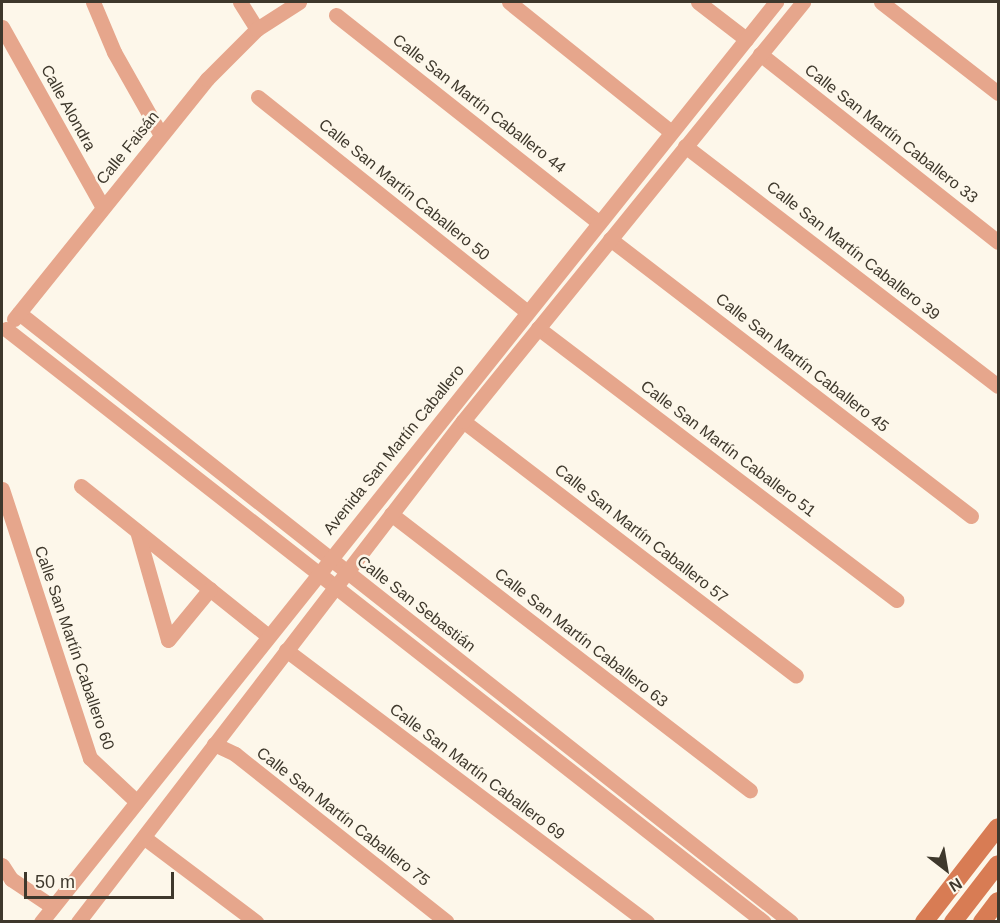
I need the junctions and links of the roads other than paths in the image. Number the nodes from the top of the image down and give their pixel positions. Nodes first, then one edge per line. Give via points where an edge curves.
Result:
1 (93, 2) edge
2 (240, 2) edge
3 (299, 2) edge
4 (508, 2) edge
5 (698, 2) edge
6 (776, 2) edge
7 (802, 2) edge
8 (881, 2) edge
9 (336, 15) dead end
10 (2, 27) edge
11 (258, 29) junction
12 (746, 39) junction
13 (760, 54) junction
14 (999, 93) edge
15 (258, 97) dead end
16 (670, 131) junction
17 (161, 135) junction
18 (685, 146) junction
19 (103, 208) junction
20 (598, 222) junction
21 (610, 239) junction
22 (999, 242) edge
23 (527, 312) junction
24 (19, 313) junction
25 (538, 328) junction
26 (4, 332) edge
27 (999, 386) edge
28 (463, 421) junction
29 (81, 486) dead end
30 (2, 489) edge
31 (391, 514) junction
32 (971, 516) dead end
33 (137, 531) junction
34 (330, 559) junction
35 (346, 572) junction
36 (318, 574) junction
37 (334, 586) junction
38 (210, 589) junction
39 (896, 600) dead end
40 (268, 636) junction
41 (286, 650) junction
42 (796, 676) dead end
43 (214, 744) junction
44 (750, 790) dead end
45 (137, 802) junction
46 (999, 827) edge
47 (146, 839) junction
48 (999, 864) edge
49 (2, 865) edge
50 (999, 900) edge
51 (52, 907) junction
52 (41, 921) edge
53 (78, 921) edge
54 (256, 921) edge
55 (447, 921) edge
56 (648, 921) edge
57 (764, 921) edge
58 (791, 921) edge
59 (924, 921) edge
60 (953, 921) edge
61 (982, 921) edge

1 - 17 street via 114,52
2 - 11 street
3 - 11 street, Calle Faisán
4 - 16 street
5 - 12 street
6 - 12 street, Avenida San Martín Caballero
7 - 13 street
8 - 14 street
9 - 20 street, Calle San Martín Caballero 44
10 - 19 street, Calle Alondra
11 - 17 street, Calle Faisán via 207,79
12 - 16 street, Avenida San Martín Caballero
13 - 18 street
13 - 22 street, Calle San Martín Caballero 33
15 - 23 street, Calle San Martín Caballero 50
16 - 20 street, Avenida San Martín Caballero
17 - 19 street, Calle Faisán
18 - 21 street
18 - 27 street, Calle San Martín Caballero 39
19 - 24 street, Calle Faisán
20 - 23 street, Avenida San Martín Caballero
21 - 25 street
21 - 32 street, Calle San Martín Caballero 45
23 - 34 street, Avenida San Martín Caballero
24 - 26 street, Calle Faisán
24 - 34 street, Calle San Sebastián
25 - 28 street
25 - 39 street, Calle San Martín Caballero 51
26 - 36 street
28 - 31 street
28 - 42 street, Calle San Martín Caballero 57
29 - 33 street
30 - 45 street, Calle San Martín Caballero 60 via 90,758
31 - 35 street
31 - 44 street, Calle San Martín Caballero 63
33 - 38 street
33 - 38 street via 168,640
34 - 35 street, Calle San Sebastián
34 - 36 street, Avenida San Martín Caballero
35 - 37 street
35 - 58 street, Calle San Sebastián
36 - 37 street
36 - 40 street, Avenida San Martín Caballero
37 - 41 street
37 - 57 street
38 - 40 street
40 - 45 street, Avenida San Martín Caballero
41 - 43 street
41 - 56 street, Calle San Martín Caballero 69
43 - 47 street
43 - 55 street, Calle San Martín Caballero 75 via 235,754
45 - 51 street, Avenida San Martín Caballero
46 - 59 street
47 - 53 street
47 - 54 street
48 - 60 street
49 - 51 street via 11,879
50 - 61 street
51 - 52 street, Avenida San Martín Caballero

